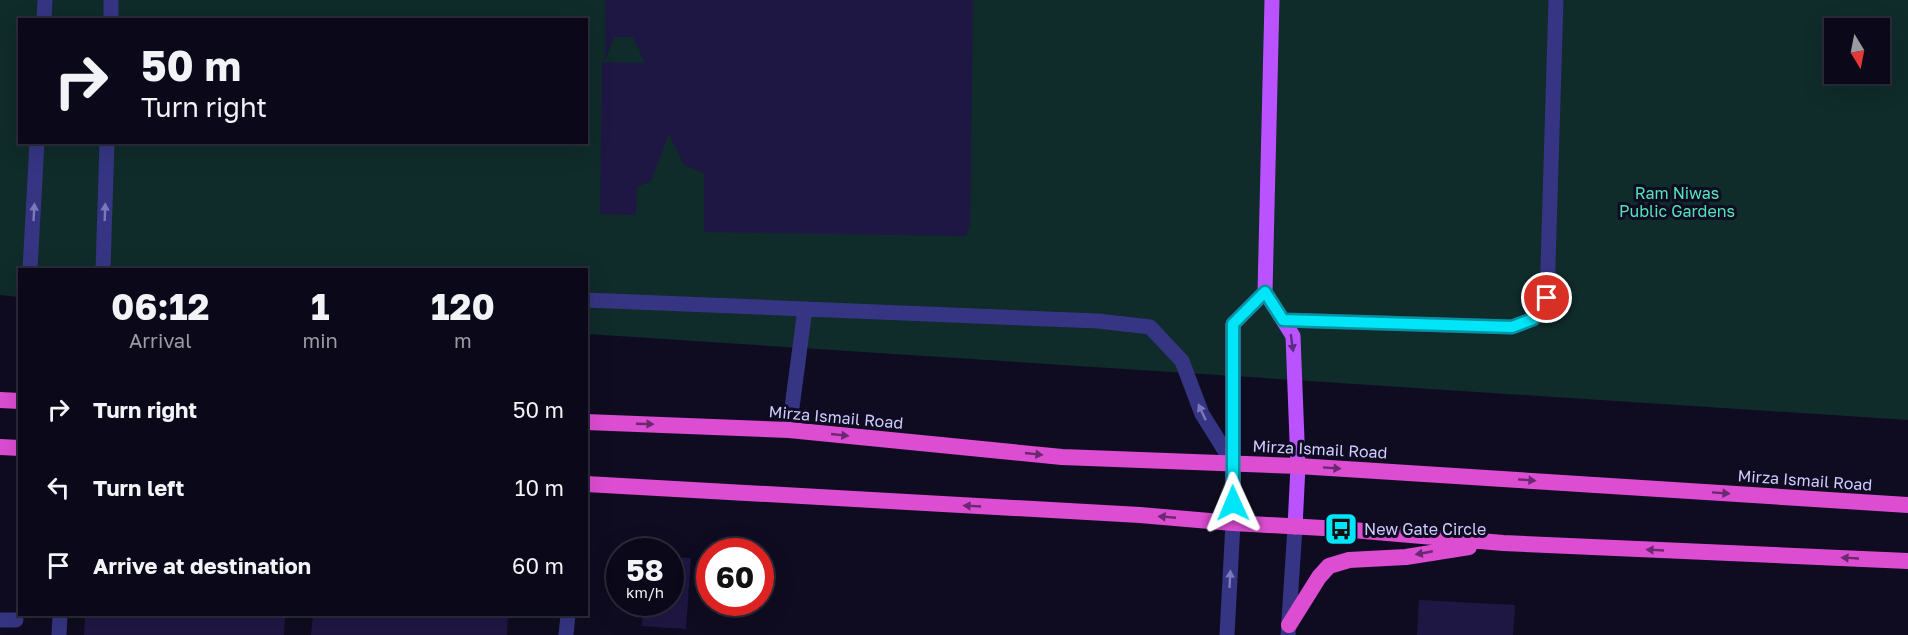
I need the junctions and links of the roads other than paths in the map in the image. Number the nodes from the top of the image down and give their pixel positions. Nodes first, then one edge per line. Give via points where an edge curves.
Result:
1 (45, 0) edge
2 (111, 0) edge
3 (1272, 0) edge
4 (1556, 0) edge
5 (44, 18) edge
6 (111, 18) edge
7 (37, 144) edge
8 (107, 144) edge
9 (30, 268) edge
10 (103, 268) edge
11 (1265, 292) junction
12 (588, 300) edge
13 (805, 309) junction
14 (1283, 320) junction
15 (0, 400) edge
16 (18, 401) edge
17 (588, 422) edge
18 (789, 430) junction
19 (0, 447) edge
20 (18, 448) edge
21 (1232, 462) junction
22 (1298, 466) junction
23 (588, 484) edge
24 (1908, 505) edge
25 (1233, 523) junction
26 (1295, 527) junction
27 (1503, 543) junction
28 (1908, 561) edge
29 (60, 616) edge
30 (568, 616) edge
31 (0, 620) edge
32 (16, 620) dead end
33 (1289, 630) edge
34 (59, 635) edge
35 (566, 635) edge
36 (1227, 635) edge

1 - 5 street
2 - 6 street
3 - 11 main road
4 - 14 street via 1547,298 1533,319 1512,327
9 -> 7 street
10 -> 8 street
11 - 14 main road
11 - 21 main road via 1233,324
12 - 13 street
13 - 18 street
21 -> 13 street via 1202,414 1182,361 1150,327 1098,321
14 -> 22 main road via 1293,336
15 - 16 highway
17 -> 18 highway, Mirza Ismail Road
18 -> 21 highway, Mirza Ismail Road via 1062,457
19 - 20 highway
21 - 22 highway, Mirza Ismail Road
21 - 25 main road
22 -> 24 highway, Mirza Ismail Road
22 - 26 main road
25 -> 23 highway
25 - 26 highway
36 -> 25 street
26 - 27 highway
26 - 33 street
28 -> 27 highway
27 -> 33 highway via 1406,557 1349,560 1329,566
29 - 34 street
30 - 35 street
31 - 32 street

